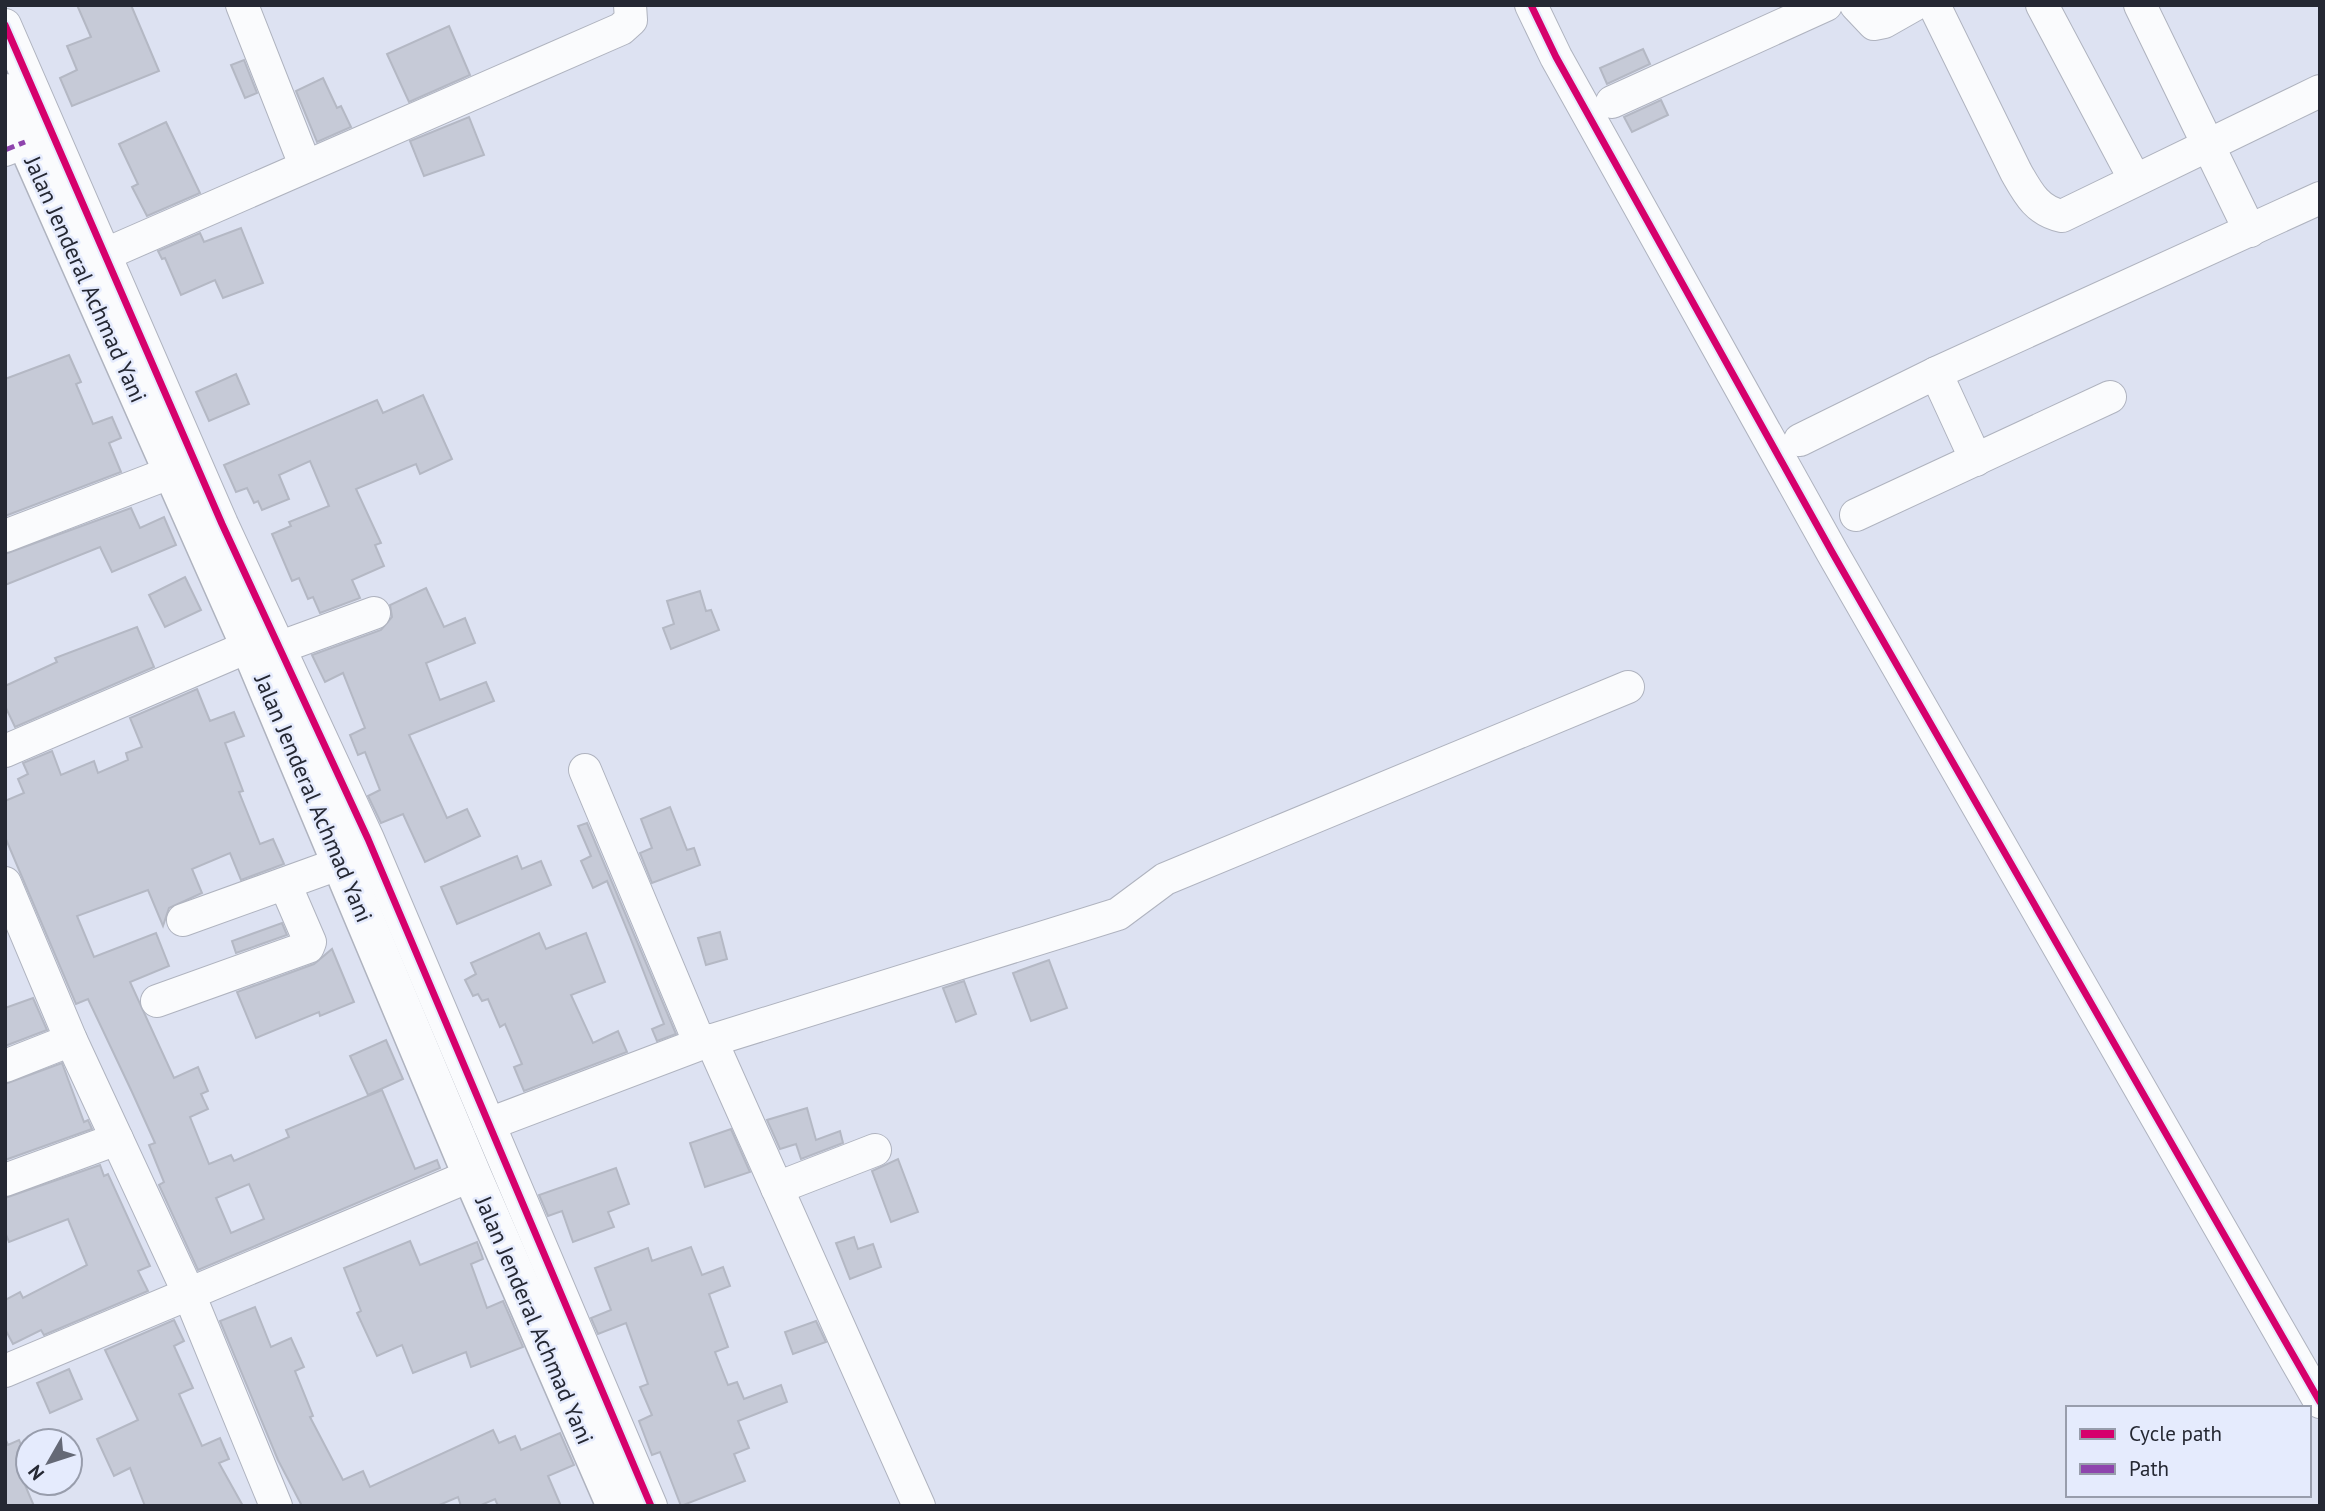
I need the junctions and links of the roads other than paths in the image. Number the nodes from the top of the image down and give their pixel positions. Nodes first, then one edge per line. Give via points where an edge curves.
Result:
1 (242, 5) edge
2 (630, 5) edge
3 (1531, 5) edge
4 (1826, 5) edge
5 (1856, 5) edge
6 (1914, 5) edge
7 (1934, 5) edge
8 (2042, 5) edge
9 (2140, 5) edge
10 (5, 24) edge
11 (2320, 91) edge
12 (5, 93) edge
13 (1612, 102) dead end
14 (2210, 143) junction
15 (15, 146) edge
16 (305, 165) junction
17 (2134, 178) junction
18 (2320, 198) edge
19 (2250, 231) junction
20 (106, 254) junction
21 (1936, 373) junction
22 (2110, 397) dead end
23 (1800, 440) dead end
24 (1976, 460) junction
25 (172, 472) junction
26 (1856, 515) dead end
27 (5, 536) edge
28 (374, 613) dead end
29 (264, 647) junction
30 (1628, 687) dead end
31 (5, 751) edge
32 (585, 770) dead end
33 (341, 863) junction
34 (5, 883) edge
35 (285, 884) junction
36 (183, 920) dead end
37 (157, 1001) dead end
38 (71, 1040) junction
39 (706, 1042) junction
40 (5, 1066) edge
41 (489, 1124) junction
42 (117, 1139) junction
43 (875, 1150) dead end
44 (472, 1175) junction
45 (5, 1180) edge
46 (777, 1188) junction
47 (189, 1294) junction
48 (5, 1371) edge
49 (2320, 1402) edge
50 (275, 1506) edge
51 (616, 1506) edge
52 (651, 1506) edge
53 (919, 1506) edge

1 - 16 street
2 - 16 street via 631,20 621,29
3 - 49 street via 1832,552
4 - 13 street
5 - 6 street via 1874,24
7 - 17 street via 2016,172 2046,212 2062,216
8 - 17 street
9 - 14 street
10 - 20 street
11 - 14 street
12 - 15 main road, Jalan Jenderal Achmad Yani
14 - 17 street
14 - 19 street
15 - 25 main road, Jalan Jenderal Achmad Yani
16 - 20 street
18 - 19 street
19 - 21 street
20 - 29 street
21 - 23 street
21 - 24 street
22 - 24 street
24 - 26 street
25 - 27 street
25 - 29 main road, Jalan Jenderal Achmad Yani
28 - 29 street
29 - 31 street
29 - 33 main road, Jalan Jenderal Achmad Yani
29 - 41 street via 368,839
30 - 39 street via 1165,879 1118,914
32 - 39 street
33 - 35 street
33 - 44 main road, Jalan Jenderal Achmad Yani
34 - 38 street
35 - 36 street
35 - 37 street via 310,942 308,947
38 - 40 street
38 - 42 street
39 - 41 street
39 - 46 street
41 - 52 street
42 - 45 street
42 - 47 street
43 - 46 street
44 - 47 street
44 - 51 main road, Jalan Jenderal Achmad Yani
46 - 53 street
47 - 48 street
47 - 50 street

